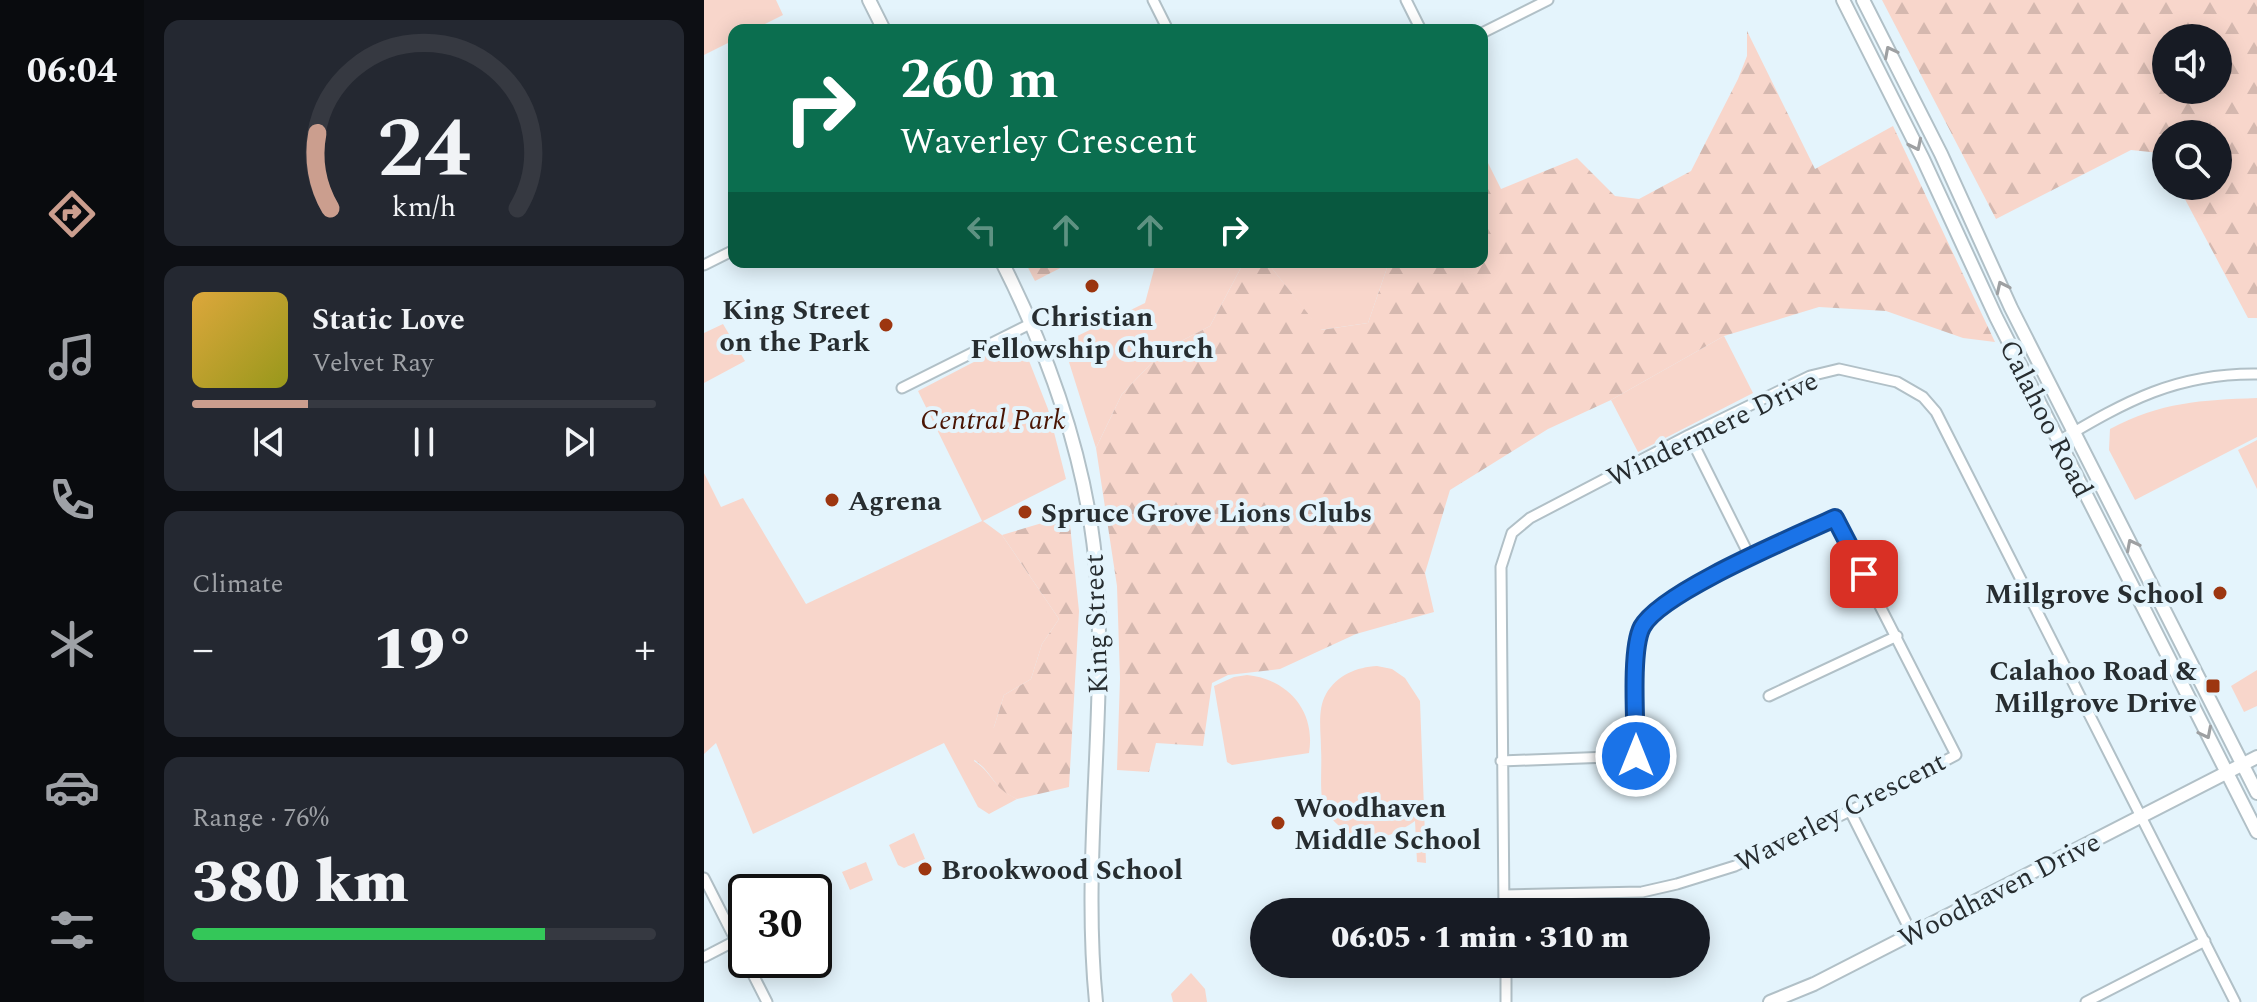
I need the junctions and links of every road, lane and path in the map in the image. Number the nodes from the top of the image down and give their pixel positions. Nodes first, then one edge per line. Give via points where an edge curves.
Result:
1 (869, 0) edge
2 (1153, 0) edge
3 (1406, 0) edge
4 (1548, 0) edge
5 (1843, 0) edge
6 (1863, 0) edge
7 (881, 24) edge
8 (1165, 24) edge
9 (1418, 24) edge
10 (1488, 30) edge
11 (728, 253) edge
12 (704, 265) edge
13 (1005, 268) edge
14 (1032, 323) junction
15 (2257, 374) edge
16 (902, 388) dead end
17 (2074, 432) junction
18 (1689, 435) junction
19 (2059, 441) junction
20 (1750, 557) junction
21 (1897, 636) junction
22 (1769, 696) dead end
23 (2257, 757) edge
24 (1501, 761) junction
25 (2242, 765) junction
26 (2226, 773) junction
27 (2257, 793) edge
28 (1850, 811) junction
29 (2141, 816) junction
30 (2257, 832) edge
31 (704, 878) edge
32 (1504, 895) joint
33 (728, 927) edge
34 (1912, 934) junction
35 (2205, 941) junction
36 (728, 945) edge
37 (704, 957) edge
38 (754, 978) edge
39 (1506, 978) edge
40 (767, 1002) edge
41 (1096, 1002) edge
42 (1506, 1002) edge
43 (1770, 1002) edge
44 (2086, 1002) edge
45 (2235, 1002) edge

1 - 7 main road
2 - 8 street
3 - 9 street
4 - 10 street
5 -> 19 main road, Calahoo Road
17 -> 6 main road, Calahoo Road
11 - 12 street
13 - 14 main road, King Street
14 - 16 street
14 - 41 main road, King Street via 1071,434 1097,577 1091,935
15 - 17 street via 2175,383
17 - 19 street
25 -> 17 main road, Calahoo Road
18 - 20 street
18 - 24 street, Windermere Drive via 1530,518 1512,533 1501,567
18 - 29 street, Windermere Drive via 1810,376 1839,369 1897,382 1923,397 1936,412
19 -> 26 main road, Calahoo Road
20 - 21 street, Waverley Crescent via 1835,518
20 - 24 street, Waverley Crescent via 1664,602 1643,626 1636,645 1636,756
21 - 22 street
21 - 28 street, Waverley Crescent via 1956,755
23 - 25 main road, Woodhaven Drive
24 - 32 street, Windermere Drive
25 - 26 main road, Woodhaven Drive
25 - 27 main road, Calahoo Road
26 - 29 main road, Woodhaven Drive
26 - 30 main road, Calahoo Road
28 - 32 street, Waverley Crescent via 1735,866 1677,884 1642,892
28 - 34 street
29 - 34 main road, Woodhaven Drive
29 - 35 street, Windermere Drive
31 - 33 street
34 - 43 main road, Woodhaven Drive
35 - 44 street
35 - 45 street, Windermere Drive
36 - 37 street
38 - 40 street
39 - 42 street

